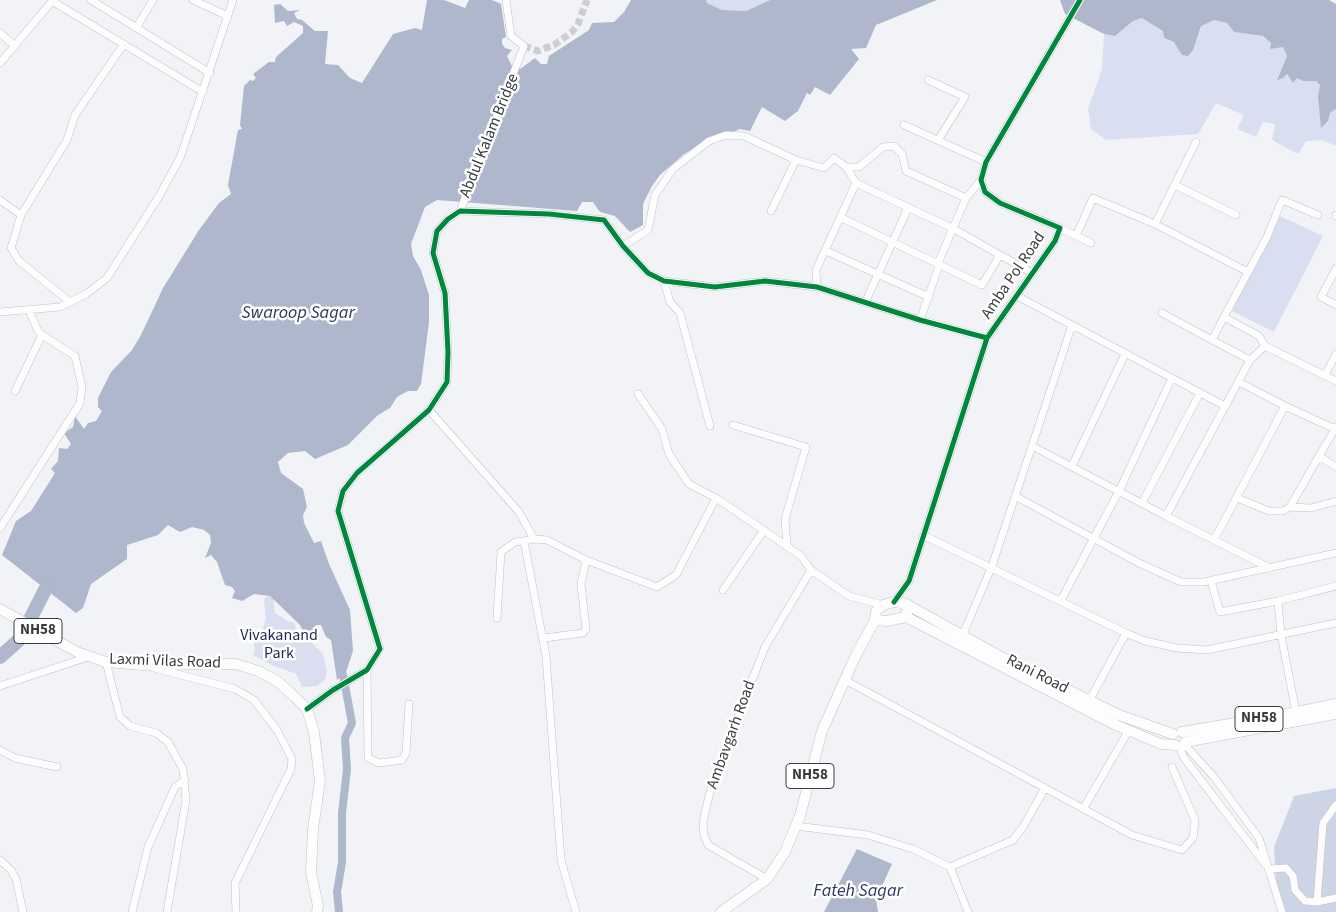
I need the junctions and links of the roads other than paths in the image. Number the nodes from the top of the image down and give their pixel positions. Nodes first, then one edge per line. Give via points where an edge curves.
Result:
1 (91, 0) edge
2 (153, 0) edge
3 (193, 0) edge
4 (233, 0) edge
5 (506, 0) edge
6 (1080, 0) edge
7 (53, 1) edge
8 (228, 16) junction
9 (136, 28) junction
10 (0, 33) edge
11 (124, 44) junction
12 (15, 46) junction
13 (0, 63) edge
14 (210, 73) junction
15 (928, 80) dead end
16 (203, 92) junction
17 (904, 125) dead end
18 (938, 140) junction
19 (1196, 142) dead end
20 (796, 160) junction
21 (986, 162) junction
22 (846, 167) junction
23 (981, 180) junction
24 (856, 183) junction
25 (1175, 185) junction
26 (966, 198) junction
27 (0, 200) edge
28 (908, 208) junction
29 (460, 211) junction
30 (771, 211) dead end
31 (22, 215) junction
32 (1236, 215) dead end
33 (1318, 215) dead end
34 (842, 218) junction
35 (1155, 224) junction
36 (1060, 228) junction
37 (954, 229) junction
38 (1076, 236) junction
39 (893, 242) junction
40 (1091, 243) dead end
41 (623, 246) junction
42 (826, 251) junction
43 (1000, 255) junction
44 (938, 263) junction
45 (1336, 268) edge
46 (1248, 272) junction
47 (1032, 273) junction
48 (878, 275) junction
49 (664, 282) junction
50 (816, 286) junction
51 (1017, 296) junction
52 (928, 297) junction
53 (70, 302) junction
54 (865, 303) junction
55 (1336, 305) edge
56 (28, 310) junction
57 (0, 312) edge
58 (1162, 313) dead end
59 (1224, 318) junction
60 (920, 320) junction
61 (1072, 326) junction
62 (42, 334) junction
63 (987, 338) junction
64 (1212, 340) junction
65 (1265, 346) junction
66 (1125, 354) junction
67 (1336, 354) edge
68 (1250, 360) junction
69 (1325, 375) junction
70 (1172, 378) junction
71 (1336, 381) edge
72 (1239, 382) junction
73 (15, 391) dead end
74 (1200, 393) junction
75 (638, 394) dead end
76 (1225, 406) junction
77 (1286, 406) junction
78 (429, 410) junction
79 (733, 424) dead end
80 (710, 426) dead end
81 (1336, 428) edge
82 (1032, 446) junction
83 (1319, 456) junction
84 (1072, 466) junction
85 (1336, 467) edge
86 (1119, 491) junction
87 (1015, 496) junction
88 (716, 498) junction
89 (1237, 498) junction
90 (1336, 501) edge
91 (1142, 503) junction
92 (1290, 506) junction
93 (1166, 516) junction
94 (0, 528) edge
95 (764, 530) junction
96 (925, 536) junction
97 (534, 538) junction
98 (1093, 538) junction
99 (1214, 540) junction
100 (524, 541) junction
101 (787, 546) junction
102 (1336, 553) edge
103 (586, 560) junction
104 (992, 566) junction
105 (1270, 568) junction
106 (811, 570) junction
107 (1211, 581) junction
108 (1336, 586) edge
109 (724, 590) dead end
110 (1061, 600) junction
111 (1278, 601) junction
112 (894, 602) junction
113 (906, 604) junction
114 (883, 605) junction
115 (0, 609) edge
116 (906, 617) junction
117 (497, 618) dead end
118 (875, 620) junction
119 (1336, 623) edge
120 (1126, 633) junction
121 (963, 634) junction
122 (1281, 635) junction
123 (544, 638) junction
124 (88, 657) junction
125 (106, 662) junction
126 (142, 665) junction
127 (367, 670) junction
128 (845, 680) junction
129 (0, 686) edge
130 (1089, 701) junction
131 (409, 704) dead end
132 (1336, 704) edge
133 (307, 709) junction
134 (1296, 712) junction
135 (1336, 714) edge
136 (1129, 730) junction
137 (1180, 740) junction
138 (0, 750) edge
139 (57, 767) dead end
140 (1172, 767) dead end
141 (185, 780) junction
142 (1045, 788) junction
143 (1336, 805) edge
144 (1083, 808) junction
145 (796, 826) junction
146 (0, 860) edge
147 (950, 866) junction
148 (1268, 869) junction
149 (767, 879) junction
150 (1336, 898) edge
151 (1317, 902) junction
152 (319, 910) edge
153 (23, 912) edge
154 (132, 912) edge
155 (167, 912) edge
156 (236, 912) edge
157 (576, 912) edge
158 (721, 912) edge
159 (968, 912) edge
160 (1282, 912) edge

1 - 9 street
2 - 9 street
3 - 8 street
4 - 8 street
5 - 29 street, Abdul Kalam Bridge via 511,36 524,46
6 - 21 street
7 - 11 street
7 - 12 street
8 - 14 street
9 - 14 street
10 - 12 street
11 - 16 street
11 - 31 street via 75,116 66,140
12 - 13 street
14 - 16 street
15 - 18 street via 966,97
16 - 53 street via 180,158 143,222 107,278
17 - 18 street
18 - 21 street
19 - 25 street
20 - 22 street via 824,168 834,158
20 - 30 street
20 - 41 street via 744,136 726,135 709,141 673,169 655,195 648,230
21 - 23 street
22 - 24 street
22 - 26 street via 859,167 883,148 894,146 902,154 906,171
23 - 26 street
23 - 36 street, Amba Pol Road via 985,192 1000,203
24 - 28 street
24 - 34 street
25 - 32 street
25 - 35 street
26 - 37 street
27 - 31 street
28 - 37 street
28 - 39 street
29 - 41 street via 549,214 604,220
29 - 78 street via 437,231 432,253 444,293 448,352 447,382
31 - 53 street via 11,248 19,261
33 - 46 street via 1282,200
34 - 39 street
34 - 42 street
35 - 38 street via 1092,198
35 - 46 street
36 - 38 street
36 - 47 street, Amba Pol Road via 1055,241
37 - 43 street
37 - 44 street
38 - 40 street
39 - 44 street
39 - 48 street
41 - 49 street via 648,273
42 - 48 street
42 - 50 street via 816,270
43 - 44 street via 982,285
43 - 47 street
44 - 52 street
45 - 55 street via 1322,297
46 - 59 street
47 - 51 street, Amba Pol Road
48 - 52 street
48 - 54 street
49 - 50 street via 715,287 765,281
49 - 80 street via 670,302 680,313
50 - 54 street
51 - 61 street
51 - 63 street, Amba Pol Road
52 - 60 street
53 - 56 street via 60,307
54 - 60 street
56 - 57 street
56 - 62 street
58 - 64 street
59 - 64 street
59 - 65 street via 1258,336
60 - 63 street
61 - 66 street
61 - 82 street
62 - 73 street
62 - 94 street via 75,356 82,387 80,403
63 - 96 street, Amba Pol Road
64 - 68 street
65 - 68 street
65 - 69 street
66 - 70 street
66 - 84 street
67 - 69 street
68 - 72 street
69 - 71 street
70 - 74 street
70 - 86 street
72 - 76 street
72 - 77 street
74 - 76 street
74 - 91 street
75 - 88 street via 662,429 669,454 689,484
76 - 93 street
77 - 81 street
77 - 89 street
78 - 97 street via 519,512
78 - 127 street via 357,473 343,491 338,511 380,649
79 - 101 street via 806,447 785,519
81 - 83 street
82 - 84 street
82 - 87 street
83 - 85 street
83 - 92 street
84 - 86 street
86 - 91 street
86 - 98 street
87 - 98 street
87 - 104 street
88 - 95 street
88 - 103 street via 676,575 657,587
89 - 92 street via 1269,511 1283,511
89 - 99 street
90 - 92 street via 1311,508
91 - 93 street
93 - 99 street
95 - 101 street
95 - 109 street
96 - 104 street
96 - 112 street, Amba Pol Road via 909,581
97 - 100 street
97 - 103 street via 547,540
98 - 107 street via 1181,582
98 - 110 street
99 - 105 street
100 - 117 street via 515,542 501,552
100 - 123 street
101 - 106 street via 801,556
102 - 105 street
103 - 123 street via 581,584 586,629 583,634
104 - 110 street
104 - 121 street
105 - 107 street
106 - 114 street via 849,596
106 - 149 street, Ambavgarh Road via 764,647 712,783 703,822 708,845
107 - 111 street via 1220,612
108 - 111 street
110 - 120 street
111 - 122 street
112 - 113 highway, NH58
112 - 114 highway, NH58
113 - 116 highway via 909,611
113 - 121 highway, Rani Road / NH58
114 - 118 highway, NH58 via 876,611
115 - 124 highway, Laxmi Vilas Road / NH58
116 - 118 highway
116 - 136 highway, NH58
118 - 128 highway, NH58
119 - 122 street
120 - 122 street via 1176,648 1207,650
120 - 130 street
121 - 130 highway, Rani Road / NH58 via 1006,660
122 - 134 street
123 - 157 street via 561,860
124 - 125 highway, Laxmi Vilas Road / NH58
124 - 129 street
125 - 126 highway, Laxmi Vilas Road / NH58
125 - 141 street via 120,717 130,726 156,734 168,742 183,769
126 - 133 highway, Laxmi Vilas Road / NH58 via 236,664 277,681
126 - 156 street via 235,690 254,700 277,730 292,759 291,769 234,883
127 - 131 street via 368,758 379,763 402,760 406,753
127 - 133 street
128 - 142 street
128 - 145 highway, NH58 via 822,731
130 - 137 highway, Rani Road / NH58
132 - 134 highway, Rani Road / NH58
133 - 152 highway via 314,732 320,781 311,872
134 - 137 highway, Rani Road / NH58
135 - 137 highway, NH58
136 - 137 highway, NH58 via 1161,744
136 - 144 street
137 - 148 street, Rani Road via 1184,758
137 - 148 street, Rani Road via 1214,778 1259,838
138 - 139 street via 15,758
140 - 144 street via 1195,820 1194,838 1182,850 1132,835
141 - 154 street via 175,787 148,847
141 - 155 street via 184,816
142 - 144 street
142 - 147 street via 1013,840
143 - 151 street via 1323,824
145 - 147 street via 868,835 913,849
145 - 149 highway, NH58 via 785,852
146 - 153 street via 16,879
147 - 159 street
148 - 151 street via 1286,868 1293,876 1295,890 1305,901
148 - 160 street, Rani Road
149 - 158 highway, NH58
150 - 151 street

